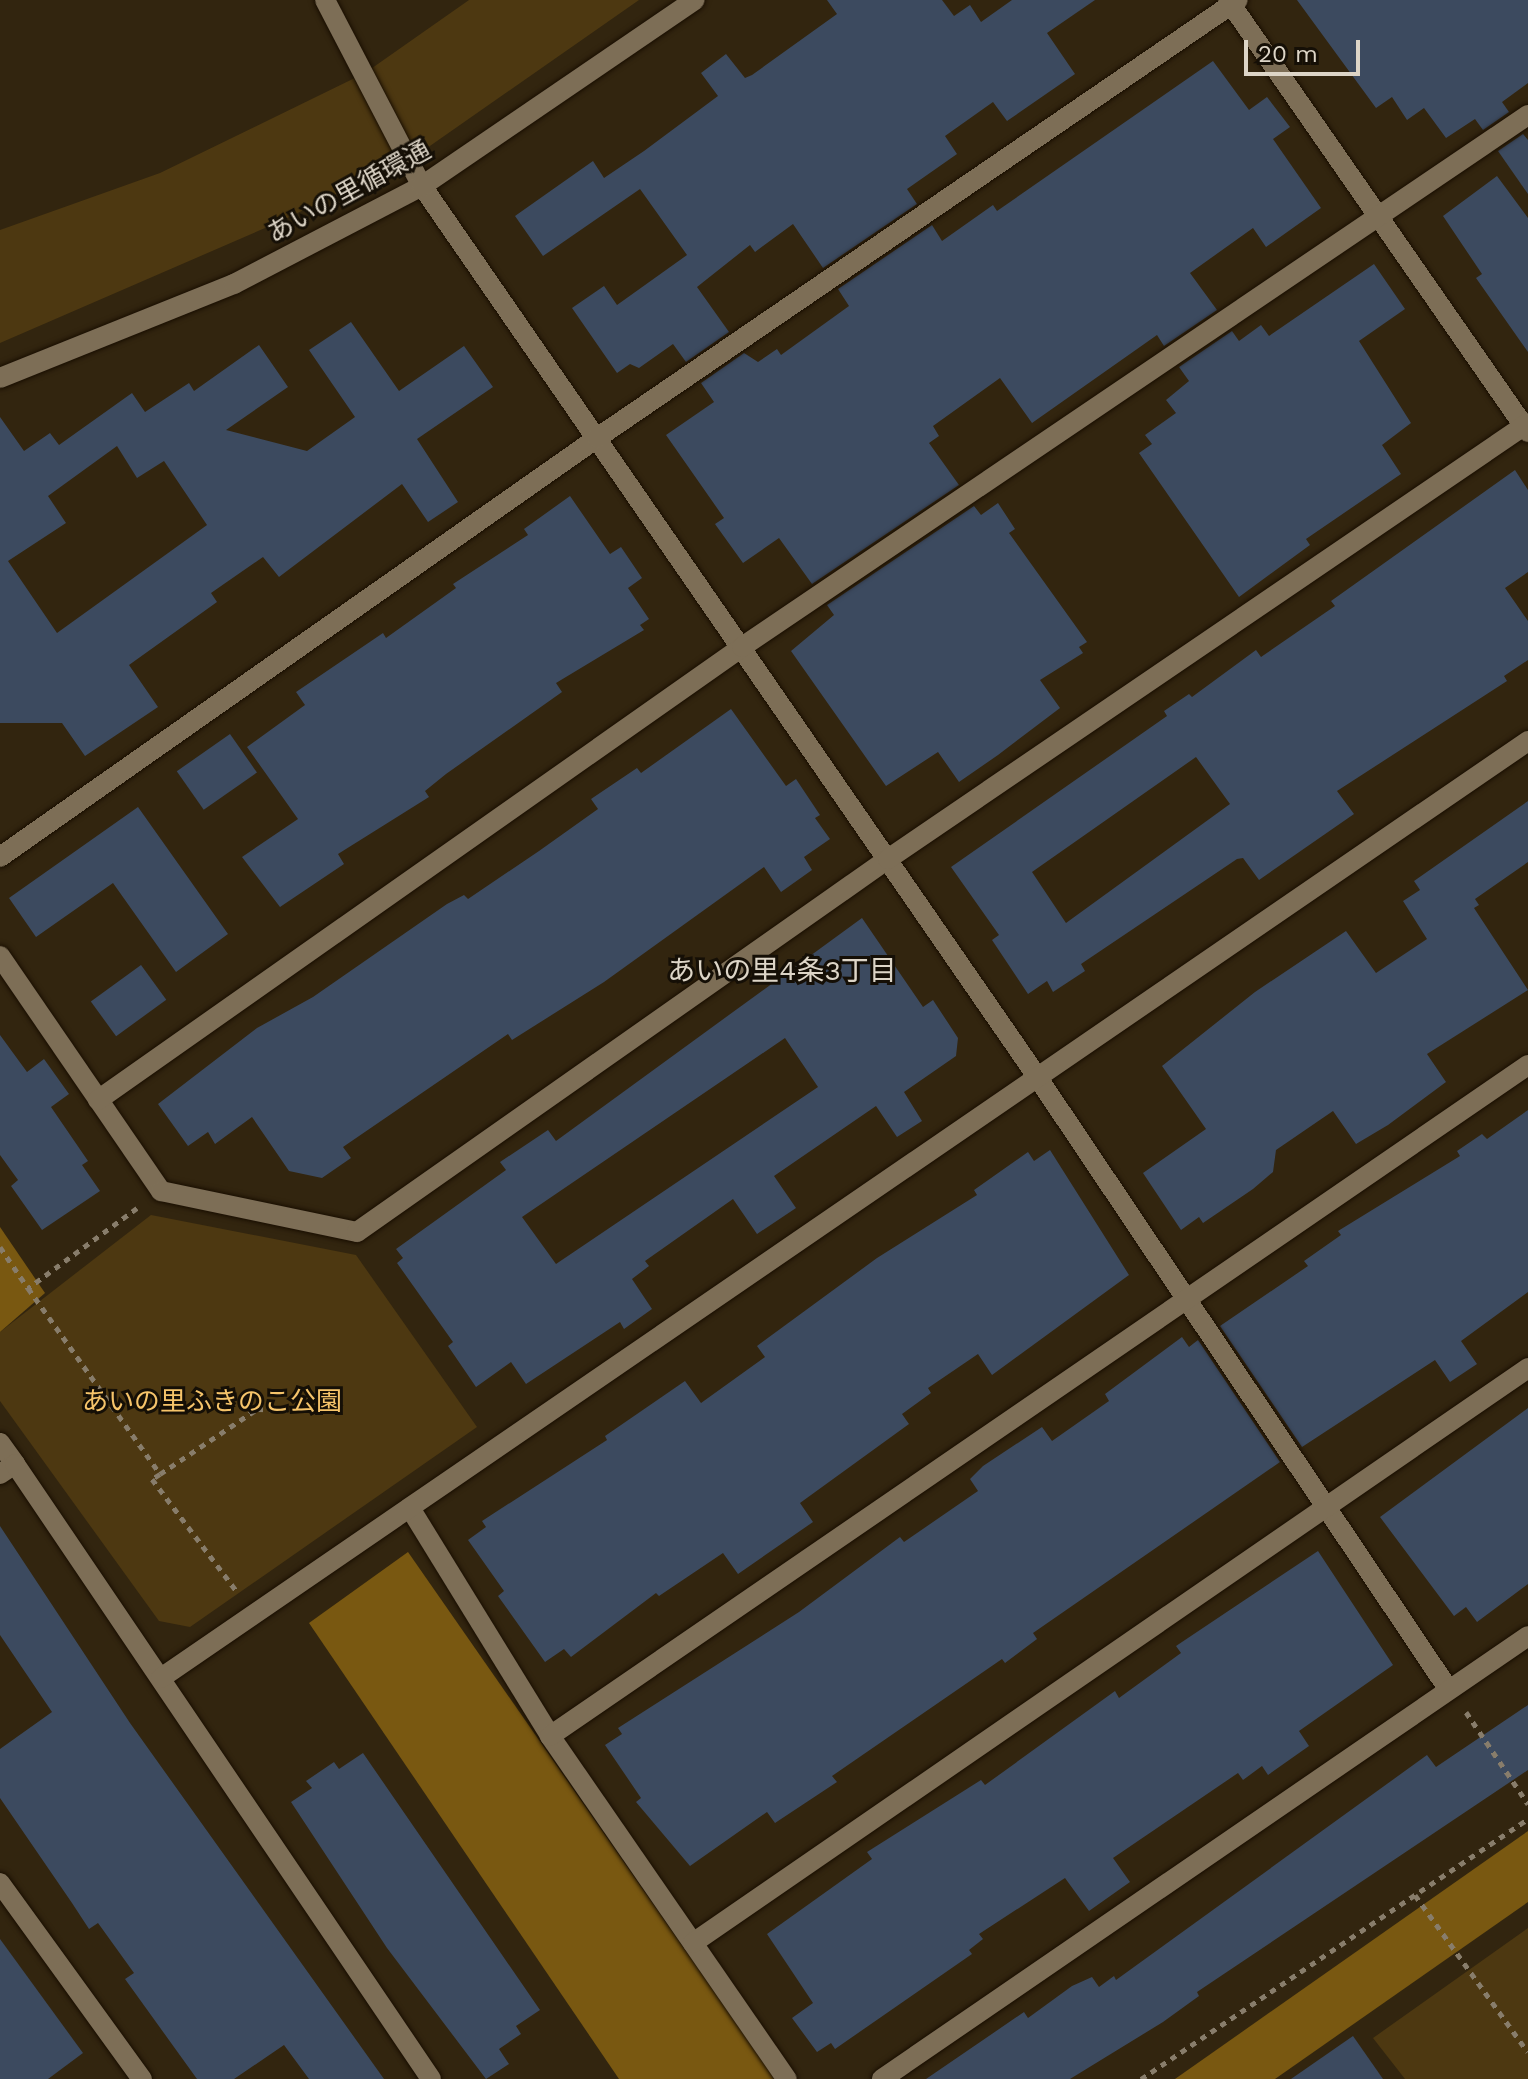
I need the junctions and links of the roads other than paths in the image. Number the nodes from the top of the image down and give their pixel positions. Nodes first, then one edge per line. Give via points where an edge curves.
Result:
1 (325, 0) edge
2 (695, 0) edge
3 (1233, 1) edge
4 (1528, 115) edge
5 (422, 186) junction
6 (1380, 218) junction
7 (0, 378) edge
8 (1526, 427) edge
9 (597, 438) junction
10 (742, 647) junction
11 (1528, 741) edge
12 (0, 857) edge
13 (888, 859) junction
14 (0, 956) edge
15 (1528, 1065) edge
16 (1038, 1078) junction
17 (98, 1100) junction
18 (1185, 1301) junction
19 (1528, 1368) edge
20 (0, 1443) edge
21 (7, 1469) edge
22 (410, 1508) junction
23 (1326, 1508) junction
24 (1528, 1636) edge
25 (161, 1678) junction
26 (1449, 1690) junction
27 (550, 1736) junction
28 (0, 1883) edge
29 (693, 1943) junction
30 (140, 2079) edge
31 (431, 2079) edge
32 (787, 2079) edge
33 (882, 2079) edge

1 - 5 street
2 - 5 street, あいの里循環通
3 - 6 street
3 - 9 street
4 - 6 street
5 - 7 street, あいの里循環通 via 234,284
5 - 9 street
6 - 8 street
6 - 10 street
8 - 13 street
9 - 10 street
9 - 12 street
10 - 13 street
10 - 17 street
11 - 16 street
13 - 16 street
13 - 17 street via 357,1232 161,1191
14 - 17 street
15 - 18 street
16 - 18 street
16 - 22 street
18 - 23 street
18 - 27 street
19 - 23 street
20 - 21 street
21 - 25 street
22 - 25 street
22 - 27 street
23 - 26 street
23 - 29 street
24 - 26 street
25 - 31 street
26 - 33 street
27 - 29 street
28 - 30 street
29 - 32 street

